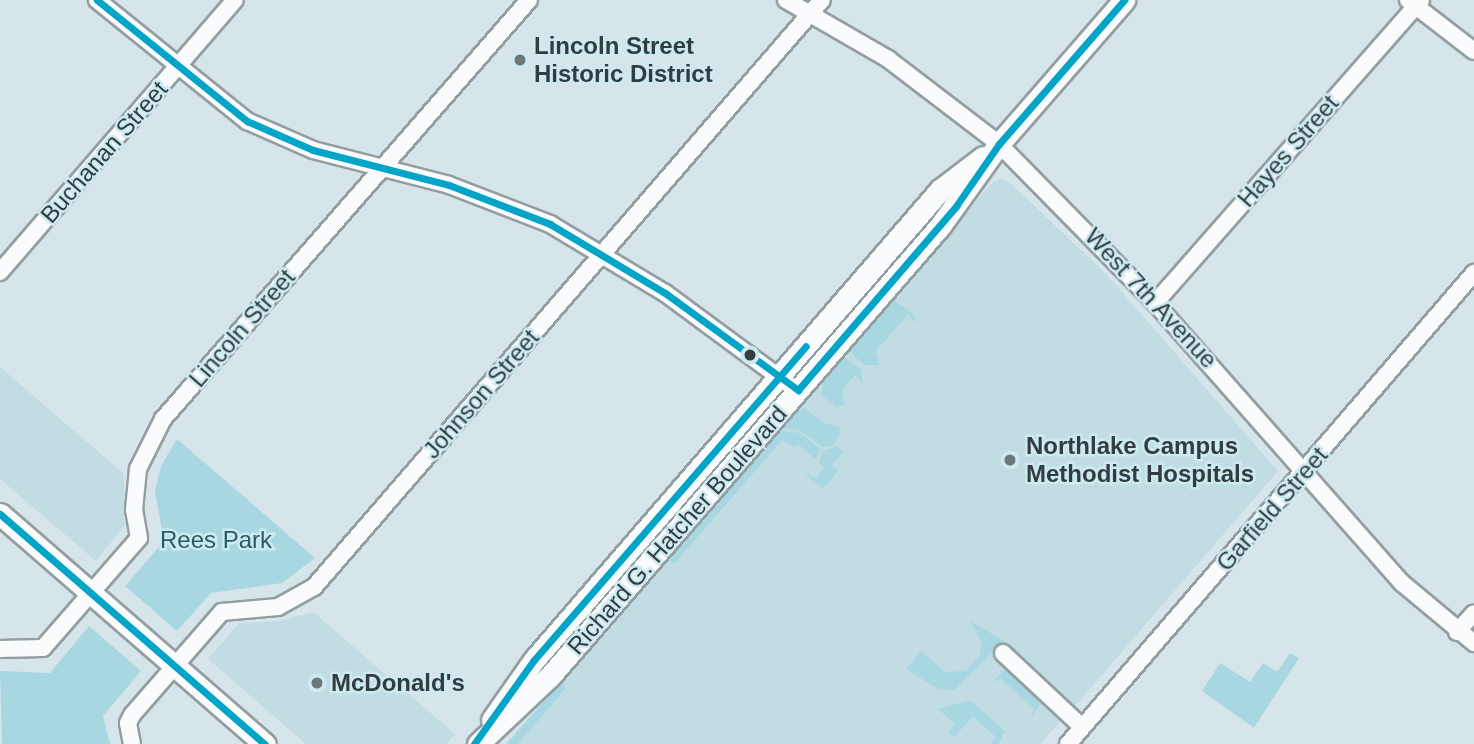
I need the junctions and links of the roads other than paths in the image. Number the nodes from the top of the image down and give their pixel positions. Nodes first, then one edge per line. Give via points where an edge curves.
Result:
1 (97, 0) edge
2 (235, 0) edge
3 (529, 0) edge
4 (786, 0) edge
5 (1124, 0) edge
6 (1415, 2) edge
7 (817, 6) edge
8 (1474, 51) edge
9 (176, 67) junction
10 (999, 144) junction
11 (382, 169) junction
12 (602, 254) junction
13 (0, 272) edge
14 (1474, 273) edge
15 (1155, 303) junction
16 (778, 378) junction
17 (798, 390) junction
18 (1305, 471) junction
19 (0, 514) edge
20 (615, 566) junction
21 (632, 581) junction
22 (91, 593) junction
23 (1474, 613) edge
24 (1457, 632) junction
25 (1474, 643) edge
26 (0, 649) edge
27 (1003, 653) dead end
28 (174, 665) junction
29 (1082, 727) junction
30 (132, 744) edge
31 (265, 744) edge
32 (476, 744) edge
33 (1068, 744) edge

1 - 9 street
2 - 9 street, Buchanan Street
3 - 11 street, Lincoln Street
4 - 7 street, West 7th Avenue
5 - 10 main road, Richard G. Hatcher Boulevard
6 - 8 street
6 - 15 street, Hayes Street
7 - 10 street, West 7th Avenue
7 - 12 street, Johnson Street
9 - 11 street via 228,109 267,132
9 - 13 street, Buchanan Street
10 - 15 street, West 7th Avenue
10 - 16 main road, Richard G. Hatcher Boulevard via 940,190
10 - 17 main road, Richard G. Hatcher Boulevard via 956,206
11 - 12 street via 503,202
11 - 22 street, Lincoln Street via 163,419 138,469 134,510 139,538
12 - 16 street via 676,300
12 - 28 street, Johnson Street via 314,587 278,607 222,612
14 - 18 street, Garfield Street
15 - 18 street, West 7th Avenue
16 - 17 street
16 - 20 main road, Richard G. Hatcher Boulevard
17 - 21 main road, Richard G. Hatcher Boulevard
18 - 24 street, West 7th Avenue via 1402,583
18 - 29 street, Garfield Street
19 - 22 main road
20 - 21 main road
20 - 32 main road, Richard G. Hatcher Boulevard via 534,660
21 - 32 main road, Richard G. Hatcher Boulevard via 536,692
22 - 26 street, Lincoln Street via 43,648
22 - 28 main road
23 - 24 street
24 - 25 street, West 7th Avenue
27 - 29 street
28 - 30 street, Johnson Street via 130,718
28 - 31 main road
29 - 33 street, Garfield Street

